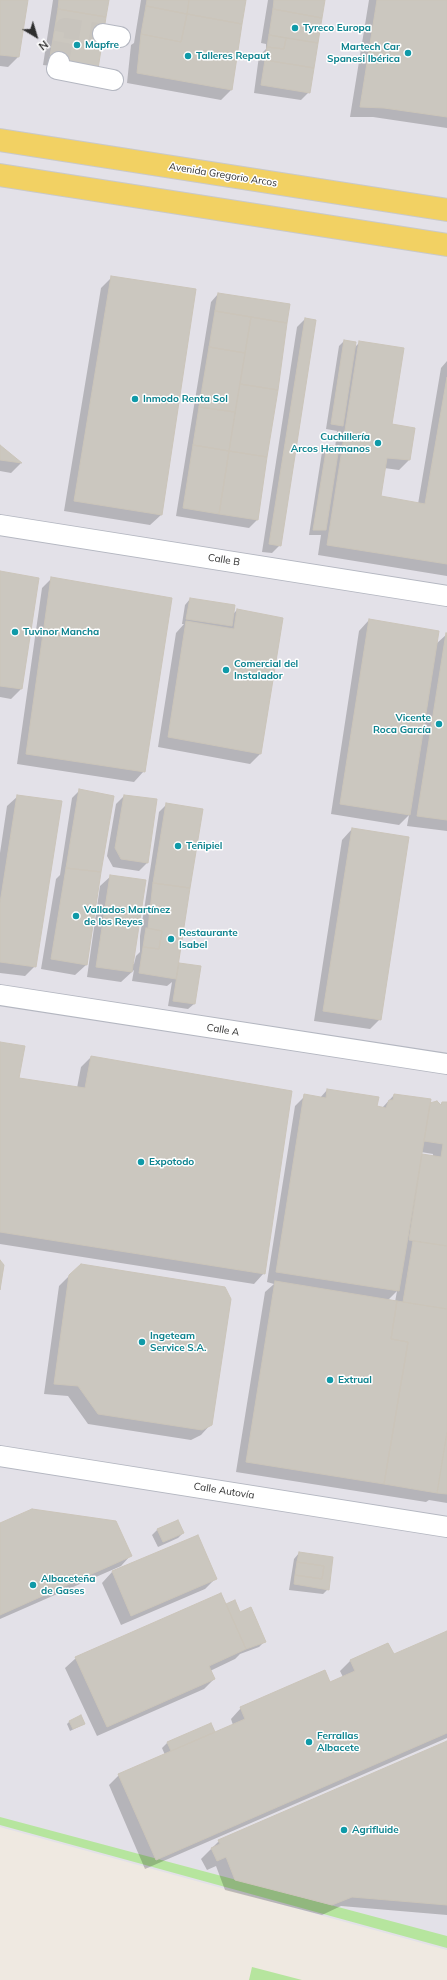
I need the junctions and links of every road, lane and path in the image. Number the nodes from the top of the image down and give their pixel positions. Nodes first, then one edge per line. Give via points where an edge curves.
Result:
1 (59, 62) dead end
2 (113, 80) dead end
3 (0, 140) edge
4 (0, 175) edge
5 (447, 210) edge
6 (447, 245) edge
7 (0, 525) edge
8 (447, 596) edge
9 (0, 995) edge
10 (447, 1064) edge
11 (0, 1456) edge
12 (447, 1527) edge

1 - 2 street via 58,69
3 - 5 main road, Avenida Gregorio Arcos
4 - 6 main road
7 - 8 street, Calle B
9 - 10 street, Calle A
11 - 12 street, Calle Autovía

